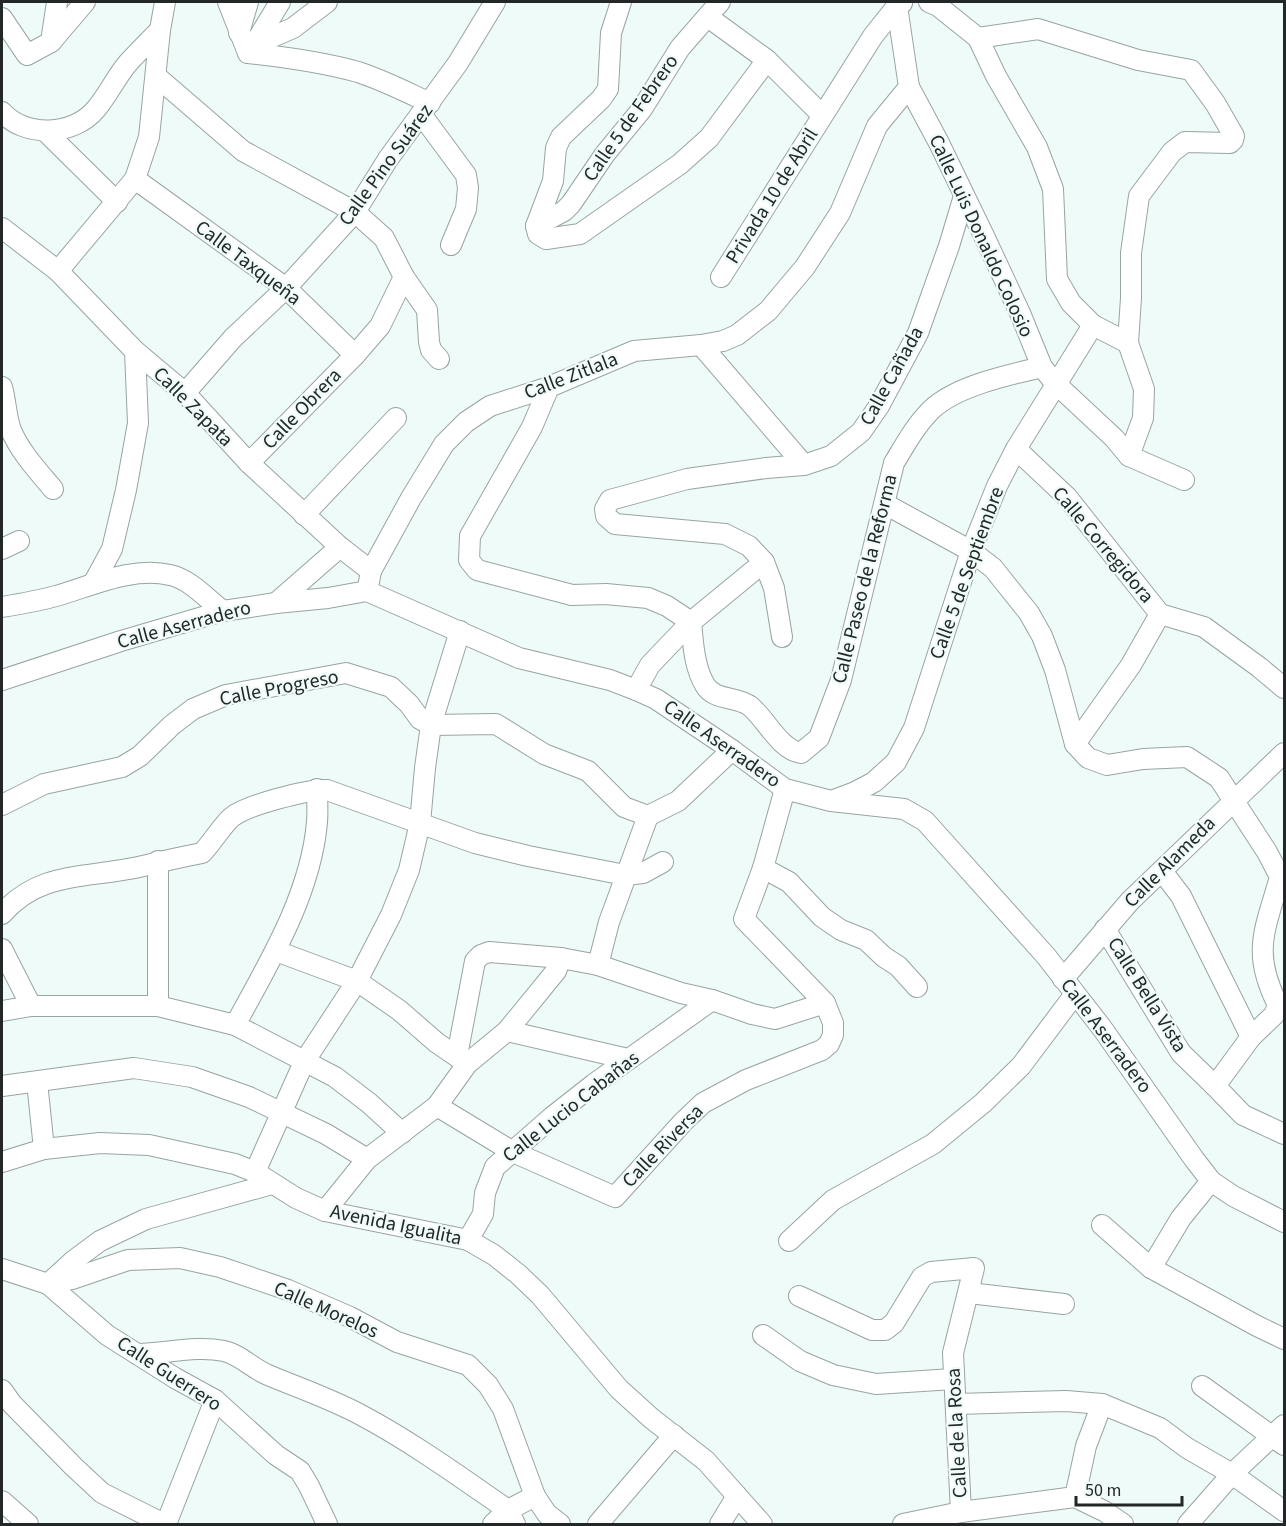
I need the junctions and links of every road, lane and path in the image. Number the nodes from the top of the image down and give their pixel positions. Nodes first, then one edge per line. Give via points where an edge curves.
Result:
1 (57, 2) edge
2 (85, 2) edge
3 (165, 2) edge
4 (228, 2) edge
5 (248, 2) edge
6 (280, 2) edge
7 (327, 2) edge
8 (495, 2) edge
9 (621, 2) edge
10 (929, 2) edge
11 (901, 4) edge
12 (714, 9) edge
13 (2, 18) edge
14 (160, 30) junction
15 (978, 38) junction
16 (51, 42) junction
17 (247, 44) junction
18 (767, 60) junction
19 (156, 76) junction
20 (909, 87) junction
21 (425, 108) junction
22 (2, 112) edge
23 (822, 115) junction
24 (45, 131) junction
25 (135, 179) junction
26 (964, 196) junction
27 (117, 201) junction
28 (355, 212) junction
29 (536, 226) junction
30 (2, 228) edge
31 (451, 245) dead end
32 (58, 272) junction
33 (404, 277) junction
34 (722, 277) dead end
35 (286, 288) junction
36 (1093, 325) junction
37 (1128, 343) junction
38 (701, 345) junction
39 (135, 351) junction
40 (355, 355) junction
41 (439, 359) dead end
42 (1042, 367) junction
43 (1055, 383) junction
44 (2, 387) edge
45 (549, 387) junction
46 (186, 393) junction
47 (396, 418) dead end
48 (1016, 449) junction
49 (1129, 456) junction
50 (249, 463) junction
51 (804, 465) junction
52 (1184, 480) dead end
53 (53, 489) dead end
54 (885, 504) junction
55 (304, 515) junction
56 (340, 548) junction
57 (971, 551) junction
58 (764, 562) junction
59 (369, 581) junction
60 (93, 584) junction
61 (276, 603) junction
62 (2, 607) edge
63 (223, 611) junction
64 (1160, 614) junction
65 (691, 622) junction
66 (460, 631) junction
67 (782, 638) dead end
68 (2, 680) edge
69 (1284, 688) edge
70 (636, 690) junction
71 (431, 725) junction
72 (1075, 744) junction
73 (732, 750) junction
74 (1284, 753) edge
75 (317, 789) junction
76 (785, 789) junction
77 (1233, 800) junction
78 (831, 801) junction
79 (2, 805) edge
80 (648, 816) junction
81 (420, 823) junction
82 (158, 861) junction
83 (663, 862) dead end
84 (763, 868) junction
85 (1162, 871) junction
86 (625, 875) junction
87 (2, 914) edge
88 (1105, 929) junction
89 (2, 949) edge
90 (276, 951) junction
91 (561, 958) junction
92 (598, 965) junction
93 (357, 981) junction
94 (1069, 986) junction
95 (917, 987) dead end
96 (712, 1000) junction
97 (825, 1003) junction
98 (31, 1006) junction
99 (158, 1006) junction
100 (2, 1011) edge
101 (235, 1025) junction
102 (507, 1031) junction
103 (1251, 1037) junction
104 (628, 1059) junction
105 (462, 1060) junction
106 (304, 1062) junction
107 (37, 1082) junction
108 (2, 1086) edge
109 (1215, 1086) junction
110 (437, 1106) junction
111 (282, 1113) junction
112 (402, 1133) junction
113 (1284, 1134) edge
114 (44, 1149) junction
115 (513, 1152) junction
116 (366, 1159) junction
117 (2, 1162) edge
118 (255, 1172) junction
119 (1211, 1181) junction
120 (272, 1184) junction
121 (326, 1211) junction
122 (1284, 1222) edge
123 (1102, 1225) dead end
124 (468, 1240) junction
125 (789, 1241) dead end
126 (1151, 1268) junction
127 (2, 1269) edge
128 (48, 1284) junction
129 (969, 1293) junction
130 (799, 1296) dead end
131 (1064, 1304) dead end
132 (763, 1335) dead end
133 (1284, 1339) edge
134 (137, 1354) junction
135 (953, 1379) junction
136 (1202, 1386) dead end
137 (2, 1390) edge
138 (215, 1400) junction
139 (956, 1404) junction
140 (1102, 1404) junction
141 (674, 1435) junction
142 (1280, 1435) edge
143 (1232, 1474) junction
144 (535, 1496) junction
145 (737, 1496) junction
146 (1075, 1497) junction
147 (2, 1501) edge
148 (1284, 1511) edge
149 (961, 1512) junction
150 (511, 1517) edge
151 (28, 1524) edge
152 (165, 1524) edge
153 (327, 1524) edge
154 (493, 1524) edge
155 (560, 1524) edge
156 (598, 1524) edge
157 (720, 1524) edge
158 (762, 1524) edge
159 (903, 1524) edge
160 (1122, 1524) edge
161 (1188, 1524) edge

1 - 16 street
2 - 16 street
3 - 14 street
4 - 17 street
5 - 17 street
6 - 17 street
7 - 17 street via 293,28
8 - 21 street, Calle Pino Suárez
9 - 29 street via 611,33 608,89 561,137 553,181
10 - 15 street
11 - 20 street, Calle Luis Donaldo Colosio
11 - 23 street, Privada 10 de Abril via 873,36
12 - 18 street
12 - 29 street, Calle 5 de Febrero via 680,48 642,109 571,204
13 - 16 street via 27,55
14 - 19 street
14 - 24 street via 128,64 95,111 76,125
15 - 36 street via 1037,147 1053,189 1057,279 1071,303
15 - 37 street via 1038,29 1138,60 1191,70 1234,136 1230,143 1185,142 1172,152 1139,196 1131,253
17 - 21 street via 359,72 391,84
18 - 23 street
18 - 29 street via 709,138 633,198 580,234 546,239 537,234
19 - 25 street via 149,137
19 - 28 street via 243,151
20 - 26 street, Calle Luis Donaldo Colosio
20 - 38 street, Calle Zitlala via 877,126 840,213 805,267 768,311 744,329 723,341
21 - 28 street, Calle Pino Suárez
21 - 31 street via 466,175 466,209
22 - 24 street via 27,129
23 - 34 street, Privada 10 de Abril
24 - 27 street
25 - 27 street
25 - 35 street, Calle Taxqueña
26 - 42 street, Calle Luis Donaldo Colosio
26 - 51 street, Calle Cañada via 918,333 879,406 861,432 831,456
27 - 32 street
28 - 33 street via 384,238
28 - 35 street, Calle Pino Suárez
30 - 32 street, Calle Zapata
32 - 39 street, Calle Zapata
33 - 40 street, Calle Obrera via 386,316
33 - 41 street via 427,310 429,342
35 - 40 street, Calle Taxqueña
35 - 46 street, Calle Pino Suárez via 233,339
36 - 37 street
36 - 43 street, Calle 5 de Septiembre
37 - 49 street via 1144,389 1143,418
38 - 45 street, Calle Zitlala via 634,351
38 - 51 street
39 - 46 street, Calle Zapata
39 - 60 street via 138,423 126,490 112,549
40 - 50 street, Calle Obrera
42 - 43 street, Calle Luis Donaldo Colosio
42 - 54 street, Calle Paseo de la Reforma via 951,396 932,409 894,464
43 - 48 street, Calle 5 de Septiembre
43 - 49 street, Calle Luis Donaldo Colosio
44 - 53 street via 10,429
45 - 59 street, Calle Zitlala via 490,406 444,444 400,518
45 - 65 street via 532,426 470,536 469,560 477,570 572,595 648,598
46 - 50 street, Calle Zapata
47 - 55 street
48 - 57 street, Calle 5 de Septiembre
48 - 64 street, Calle Corregidora via 1067,497
49 - 52 street
50 - 55 street, Calle Zapata
51 - 58 street, Calle Cañada via 687,479 610,500 605,509 606,516 615,524 725,534 749,546
54 - 57 street
54 - 65 street, Calle Paseo de la Reforma via 841,680 819,738 801,753 786,745 749,705 710,692 695,659
55 - 56 street, Calle Zapata
56 - 59 street, Calle Zapata
56 - 61 street
57 - 72 street via 993,568 1042,636
57 - 78 street, Calle 5 de Septiembre via 914,728 896,762 874,782
58 - 65 street
58 - 67 street via 774,588
59 - 61 street, Calle Aserradero via 328,598
59 - 66 street, Calle Aserradero
60 - 62 street
60 - 63 street via 140,573 170,575
61 - 63 street, Calle Aserradero
63 - 68 street, Calle Aserradero
64 - 69 street, Calle Corregidora via 1204,627
64 - 72 street via 1131,665
65 - 70 street via 651,665
66 - 70 street, Calle Aserradero via 519,658
66 - 71 street
70 - 73 street, Calle Aserradero
71 - 79 street, Calle Progreso via 420,719 391,687 346,673 237,693 193,710 122,767 44,784
71 - 80 street via 496,724 544,754 588,771 624,807
71 - 81 street
72 - 77 street via 1088,758 1107,765 1187,757 1219,778
73 - 76 street, Calle Aserradero
73 - 80 street via 678,801
74 - 77 street, Calle Alameda
75 - 81 street
75 - 82 street via 264,803 232,817 202,854
75 - 90 street via 318,821 311,860
76 - 78 street, Calle Aserradero
76 - 84 street
77 - 85 street, Calle Alameda
77 - 103 street via 1280,877 1264,930 1261,956 1267,985 1278,1005 1274,1015
78 - 94 street, Calle Aserradero via 904,809 925,821
80 - 86 street
81 - 86 street via 475,843
81 - 93 street via 402,888
82 - 87 street via 64,877 36,887
82 - 99 street
83 - 86 street via 643,873
84 - 95 street via 789,882 822,917 866,940
84 - 97 street via 744,919
85 - 88 street, Calle Alameda
85 - 103 street via 1181,896
86 - 92 street
88 - 94 street, Calle Alameda
88 - 109 street, Calle Bella Vista via 1181,1053
89 - 98 street
90 - 93 street
90 - 101 street
91 - 92 street
91 - 102 street via 556,971
91 - 105 street via 489,952 475,961
92 - 96 street
93 - 105 street
93 - 106 street
94 - 119 street, Calle Aserradero
94 - 125 street, Calle Alameda via 1021,1066 983,1103 933,1144 833,1200
96 - 97 street via 775,1019
96 - 104 street, Calle Lucio Cabañas
97 - 115 street, Calle Riversa via 833,1023 830,1044 703,1103 615,1197
98 - 99 street
98 - 100 street
99 - 101 street
101 - 106 street
102 - 104 street
102 - 105 street
103 - 109 street
104 - 115 street, Calle Lucio Cabañas
105 - 110 street
106 - 111 street
106 - 112 street via 335,1077
107 - 108 street
107 - 111 street via 135,1068 192,1077
107 - 114 street
109 - 113 street, Calle Bella Vista via 1243,1115
110 - 112 street
110 - 115 street, Calle Riversa
111 - 116 street
111 - 118 street
112 - 116 street
114 - 117 street, Avenida Igualita
114 - 118 street, Avenida Igualita via 100,1143 150,1145 204,1155
115 - 124 street, Calle Lucio Cabañas via 495,1167 485,1193 483,1214
116 - 121 street
118 - 120 street, Avenida Igualita
119 - 122 street, Calle Aserradero
119 - 126 street via 1181,1218
120 - 121 street, Avenida Igualita
120 - 128 street via 146,1219 100,1241
121 - 124 street, Avenida Igualita
123 - 126 street
124 - 141 street, Avenida Igualita via 518,1274 620,1389
126 - 133 street
127 - 128 street
128 - 134 street, Calle Guerrero via 107,1335
128 - 144 street, Calle Morelos via 128,1260 180,1258 220,1266 288,1290 397,1342 468,1365 488,1385 503,1409
129 - 130 street, Calle de la Rosa via 974,1268 931,1272 922,1277 894,1323 885,1330 872,1330
129 - 131 street
129 - 135 street, Calle de la Rosa via 953,1353
132 - 135 street via 800,1361 833,1375 876,1384
134 - 138 street, Calle Guerrero
134 - 150 street via 226,1351 266,1374 361,1415 421,1451
135 - 139 street, Calle de la Rosa
136 - 142 street
137 - 152 street via 102,1493
138 - 152 street
138 - 153 street, Calle Guerrero via 276,1455 300,1471
139 - 140 street
139 - 149 street, Calle de la Rosa
140 - 143 street via 1160,1428
140 - 146 street via 1086,1446
141 - 145 street, Avenida Igualita via 706,1461
141 - 156 street
142 - 143 street
143 - 148 street
143 - 161 street
144 - 150 street
144 - 155 street, Calle Morelos via 547,1514
145 - 157 street
145 - 158 street, Avenida Igualita
146 - 149 street
146 - 160 street
147 - 151 street
149 - 159 street
150 - 154 street

